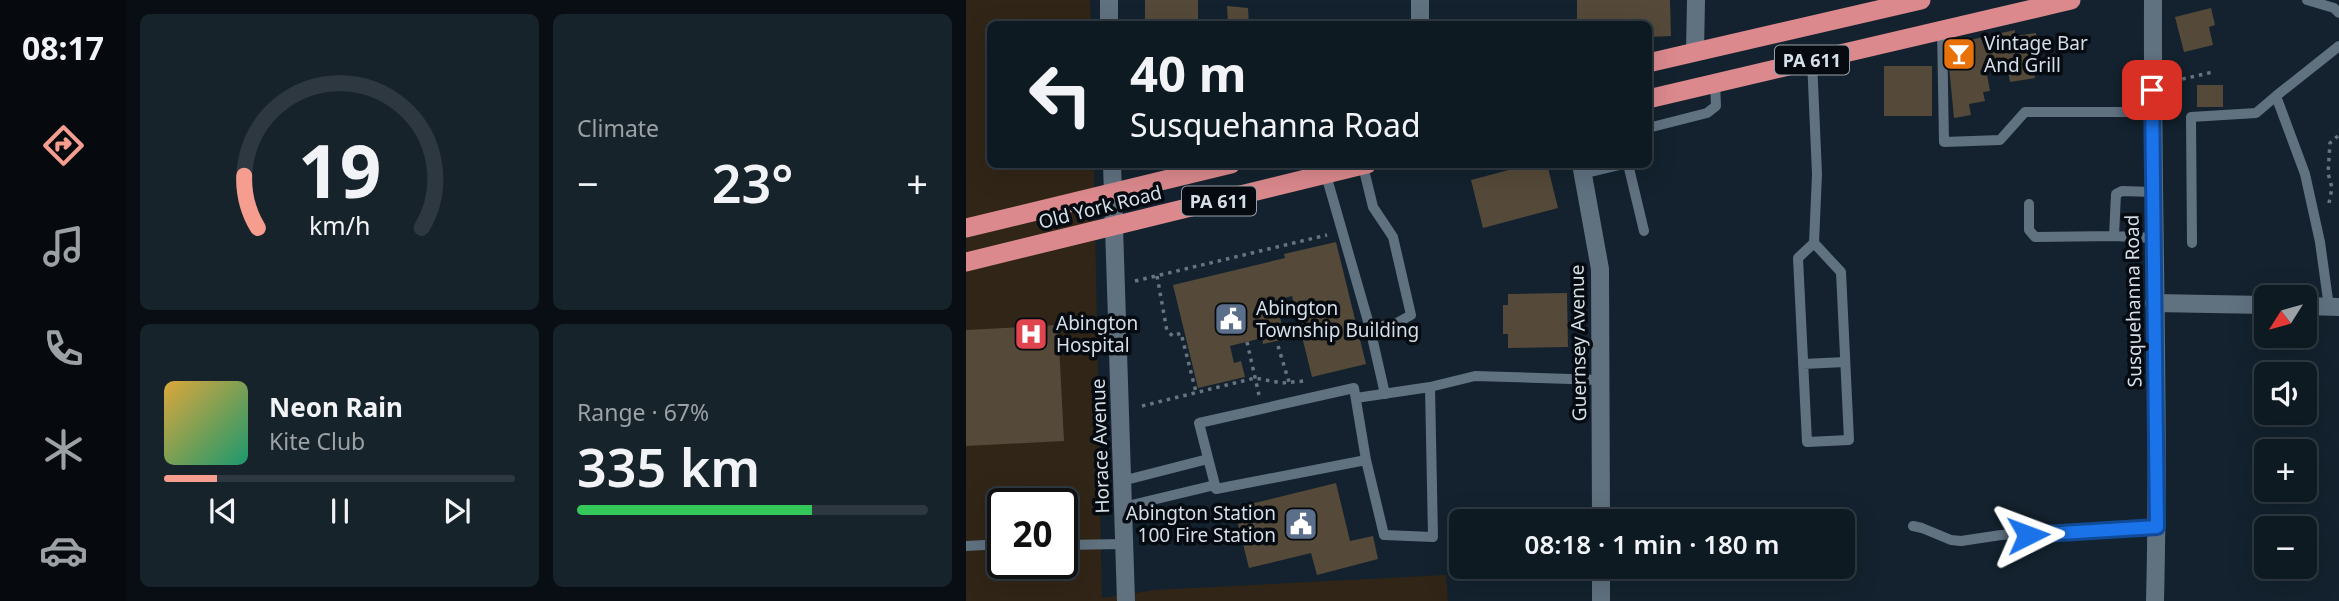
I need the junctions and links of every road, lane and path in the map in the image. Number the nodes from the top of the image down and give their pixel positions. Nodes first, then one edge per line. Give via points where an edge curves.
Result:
1 (1109, 0) edge
2 (1420, 0) edge
3 (1696, 0) edge
4 (1921, 0) edge
5 (2071, 0) edge
6 (2152, 0) edge
7 (2307, 0) edge
8 (2339, 13) edge
9 (1109, 21) edge
10 (1420, 21) edge
11 (1941, 30) junction
12 (2339, 46) edge
13 (1695, 52) junction
14 (1812, 61) junction
15 (1652, 62) edge
16 (2213, 72) dead end
17 (2174, 81) dead end
18 (1715, 83) junction
19 (2276, 96) junction
20 (1652, 98) edge
21 (2152, 112) junction
22 (1652, 127) edge
23 (2339, 135) edge
24 (2330, 143) dead end
25 (1112, 168) edge
26 (1215, 168) edge
27 (1353, 168) edge
28 (1366, 168) edge
29 (1627, 168) edge
30 (1582, 169) edge
31 (1325, 175) junction
32 (2153, 192) junction
33 (1113, 194) junction
34 (2029, 204) dead end
35 (966, 228) edge
36 (1113, 228) junction
37 (1644, 231) dead end
38 (1331, 233) dead end
39 (2114, 236) junction
40 (2153, 238) junction
41 (1814, 243) junction
42 (2192, 243) dead end
43 (966, 262) edge
44 (1157, 276) junction
45 (1135, 281) dead end
46 (2154, 303) junction
47 (2254, 305) edge
48 (2334, 307) edge
49 (1370, 328) junction
50 (1247, 342) dead end
51 (1278, 346) dead end
52 (1845, 362) junction
53 (1803, 364) junction
54 (1255, 378) junction
55 (1601, 380) junction
56 (1312, 381) dead end
57 (1289, 382) junction
58 (1430, 387) junction
59 (1196, 392) junction
60 (1385, 394) junction
61 (1259, 397) dead end
62 (1356, 398) junction
63 (1142, 405) dead end
64 (1208, 459) junction
65 (1366, 460) junction
66 (1122, 481) junction
67 (1215, 485) junction
68 (1123, 507) junction
69 (1601, 509) edge
70 (1913, 526) dead end
71 (2157, 527) junction
72 (1124, 544) junction
73 (987, 545) edge
74 (1078, 545) edge
75 (966, 546) edge
76 (1601, 579) edge
77 (1126, 601) edge
78 (1601, 601) edge
79 (2155, 601) edge

1 - 9 street
2 - 10 street
3 - 13 street
4 - 13 highway, PA 611
5 - 11 highway, PA 611
6 - 21 street, Susquehanna Road
7 - 8 lane
11 - 14 highway, PA 611
11 - 21 lane via 1944,142 2000,140 2025,112
12 - 19 lane
13 - 15 highway, PA 611
14 - 18 highway, PA 611
14 - 41 lane
16 - 17 path
18 - 20 highway, PA 611
18 - 22 lane via 1713,110
19 - 42 lane via 2256,113 2191,117
19 - 48 lane via 2305,174
21 - 32 street, Susquehanna Road
23 - 24 path
25 - 33 street, Horace Avenue
26 - 33 highway, Old York Road / PA 611
27 - 31 highway, Old York Road / PA 611
28 - 49 lane via 1373,207 1393,237 1411,315 1395,324
29 - 37 lane
30 - 55 street, Guernsey Avenue via 1600,269
31 - 36 highway, Old York Road / PA 611
31 - 49 lane
32 - 39 lane via 2116,194
32 - 40 street, Susquehanna Road
33 - 35 highway, Old York Road / PA 611
33 - 36 street, Horace Avenue
34 - 39 lane via 2029,230 2035,237
36 - 43 highway, Old York Road / PA 611
36 - 66 street, Horace Avenue
38 - 44 path
39 - 40 lane
40 - 46 street, Susquehanna Road
41 - 52 lane via 1841,272
41 - 53 lane via 1798,258
44 - 45 path
44 - 59 path via 1167,331 1173,336 1181,333
46 - 47 street
46 - 71 street, Susquehanna Road
49 - 60 lane
50 - 54 path
51 - 57 path
52 - 53 lane
52 - 53 lane via 1849,440 1807,442
54 - 57 path
54 - 59 path
54 - 61 path
55 - 58 lane via 1475,376
55 - 69 street, Guernsey Avenue
56 - 57 path
58 - 60 lane
58 - 65 lane via 1433,537 1384,535
59 - 63 path
60 - 62 lane
62 - 64 lane via 1354,388 1199,423
62 - 65 lane
64 - 66 lane
64 - 67 lane
65 - 67 lane via 1216,489
66 - 68 street, Horace Avenue
67 - 68 lane
68 - 72 street, Horace Avenue
70 - 71 lane via 1961,541
71 - 79 street, Susquehanna Road
72 - 74 lane
72 - 77 street, Horace Avenue
73 - 75 lane
76 - 78 street

